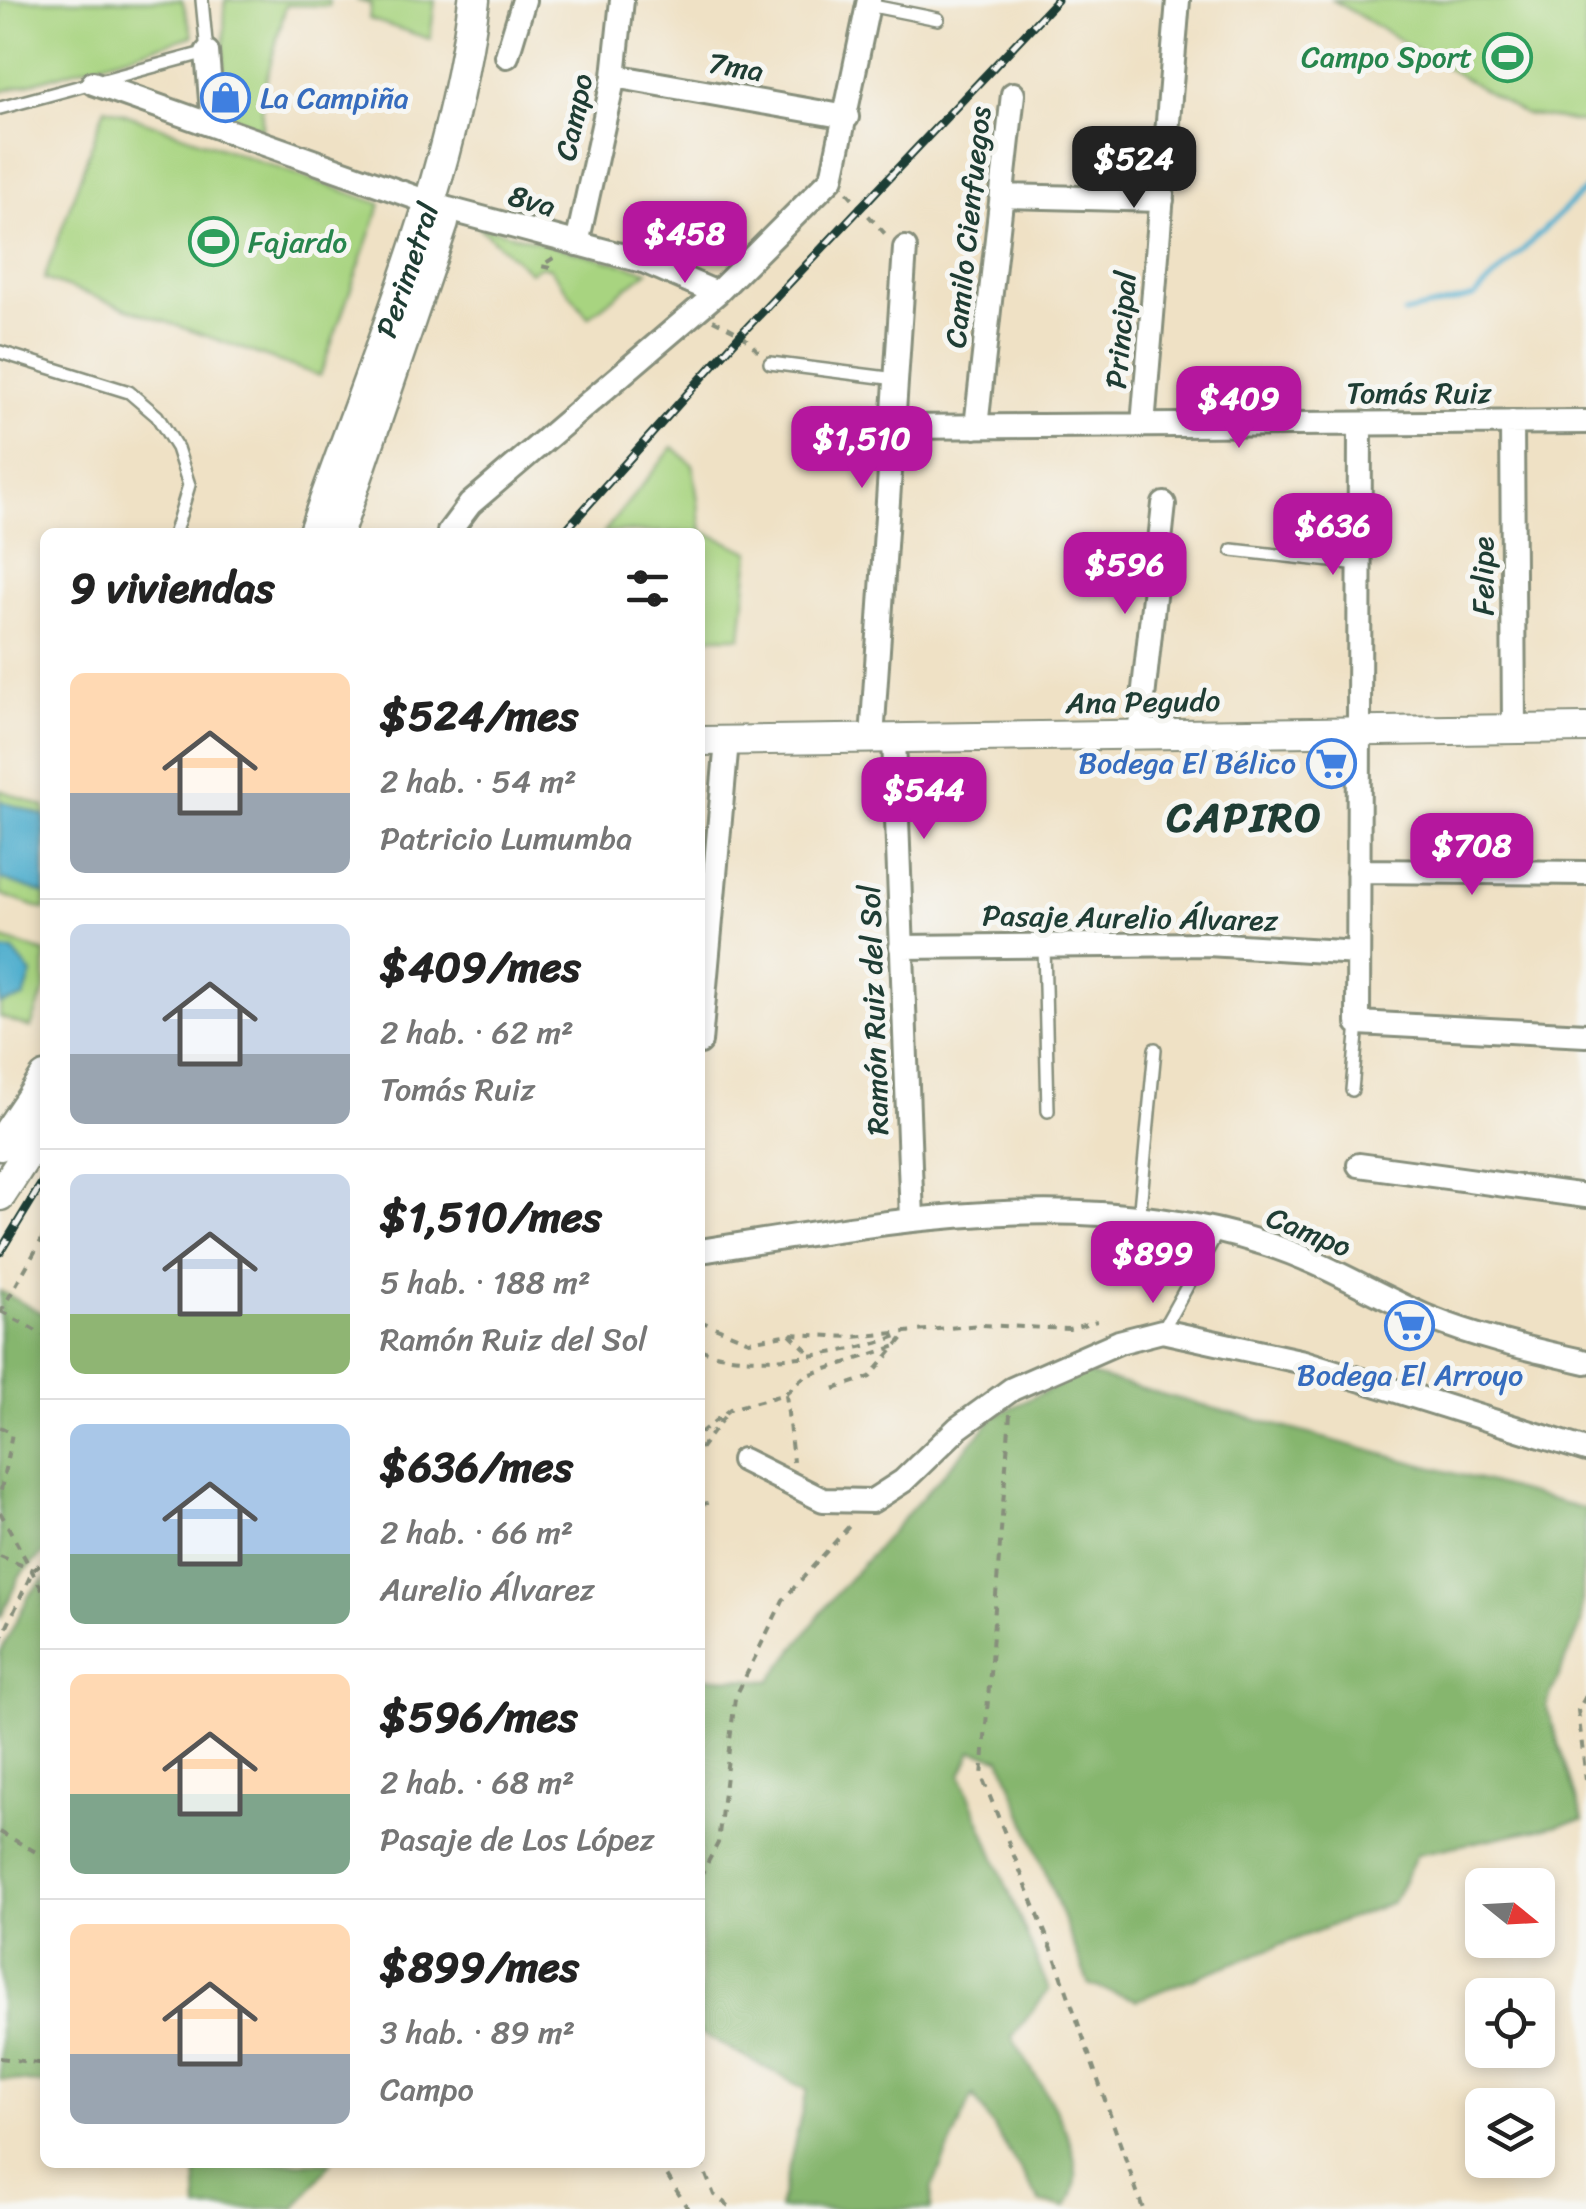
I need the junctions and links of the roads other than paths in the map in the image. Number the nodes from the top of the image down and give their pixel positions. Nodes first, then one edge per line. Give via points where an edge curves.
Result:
1 (202, 0) edge
2 (474, 0) edge
3 (492, 0) edge
4 (524, 0) edge
5 (622, 0) edge
6 (844, 0) edge
7 (1178, 0) edge
8 (869, 3) edge
9 (938, 19) dead end
10 (207, 52) junction
11 (507, 56) dead end
12 (614, 76) junction
13 (94, 82) junction
14 (1013, 94) dead end
15 (0, 108) edge
16 (847, 117) junction
17 (212, 124) junction
18 (1002, 196) junction
19 (1162, 200) junction
20 (439, 204) junction
21 (576, 244) junction
22 (906, 248) road end
23 (677, 276) junction
24 (717, 292) junction
25 (695, 312) junction
26 (0, 352) edge
27 (770, 363) road end
28 (896, 380) junction
29 (1512, 422) junction
30 (1586, 422) edge
31 (1360, 424) junction
32 (1143, 425) junction
33 (976, 427) junction
34 (892, 428) junction
35 (1164, 504) dead end
36 (176, 528) edge
37 (316, 528) edge
38 (339, 528) edge
39 (453, 528) edge
40 (1232, 550) dead end
41 (1359, 564) junction
42 (1586, 728) edge
43 (1514, 730) junction
44 (1358, 732) junction
45 (1139, 735) junction
46 (883, 739) junction
47 (714, 741) edge
48 (1358, 871) junction
49 (1586, 873) edge
50 (706, 928) edge
51 (1044, 945) junction
52 (901, 947) junction
53 (1358, 953) junction
54 (1358, 1024) junction
55 (1586, 1035) edge
56 (1155, 1049) dead end
57 (40, 1085) edge
58 (1352, 1090) dead end
59 (1048, 1111) dead end
60 (40, 1134) edge
61 (0, 1145) edge
62 (1359, 1164) dead end
63 (0, 1194) edge
64 (1586, 1196) edge
65 (912, 1218) junction
66 (1139, 1220) junction
67 (1218, 1231) junction
68 (705, 1250) edge
69 (1162, 1331) junction
70 (1586, 1362) edge
71 (1586, 1450) edge
72 (743, 1460) dead end

1 - 10 lane
2 - 20 main road, Perimetral
3 - 20 main road, Perimetral via 480,90
4 - 11 street
5 - 12 street, Campo
6 - 8 street
7 - 19 street, Principal
8 - 9 lane
8 - 16 street
10 - 13 lane
10 - 17 street
12 - 16 street, 7ma
12 - 21 street, Campo
13 - 15 lane
13 - 17 street, 8va
14 - 18 street, Camilo Cienfuegos
16 - 24 street via 832,178
17 - 20 street, 8va
18 - 19 street
18 - 33 street, Camilo Cienfuegos
19 - 32 street, Principal
20 - 21 street, 8va
20 - 37 main road, Perimetral
20 - 38 main road, Perimetral
21 - 23 street, 8va
22 - 28 street, Ramón Ruiz del Sol
23 - 24 street, 8va
23 - 25 street
24 - 25 street
25 - 39 street via 470,504
26 - 36 lane via 128,392 158,416 189,486
27 - 28 lane
28 - 34 street, Ramón Ruiz del Sol
29 - 30 street, Tomás Ruiz
29 - 31 street, Tomás Ruiz
29 - 43 street, Felipe
31 - 32 street, Tomás Ruiz
31 - 41 street
32 - 33 street, Tomás Ruiz
33 - 34 street, Tomás Ruiz
34 - 46 street, Ramón Ruiz del Sol
35 - 45 street
40 - 41 lane
41 - 44 street
42 - 43 street, Ana Pegudo
43 - 44 street, Ana Pegudo
44 - 45 street, Ana Pegudo
44 - 48 street
45 - 46 street, Ana Pegudo
46 - 47 street, Ana Pegudo
46 - 52 street, Ramón Ruiz del Sol
47 - 50 street
48 - 49 street
48 - 53 street
51 - 52 street, Pasaje Aurelio Álvarez
51 - 53 street, Pasaje Aurelio Álvarez via 1207,944
51 - 59 lane
52 - 65 street, Ramón Ruiz del Sol
53 - 54 street
54 - 55 street
54 - 58 lane
56 - 66 lane
57 - 61 main road
60 - 63 main road
62 - 64 street
65 - 66 street, Campo via 1020,1211
65 - 68 street, Campo
66 - 67 street, Campo
67 - 69 lane
67 - 70 street, Campo via 1268,1244 1429,1318
69 - 71 street via 1304,1362
69 - 72 street via 1118,1342 1012,1389 872,1500 823,1500

